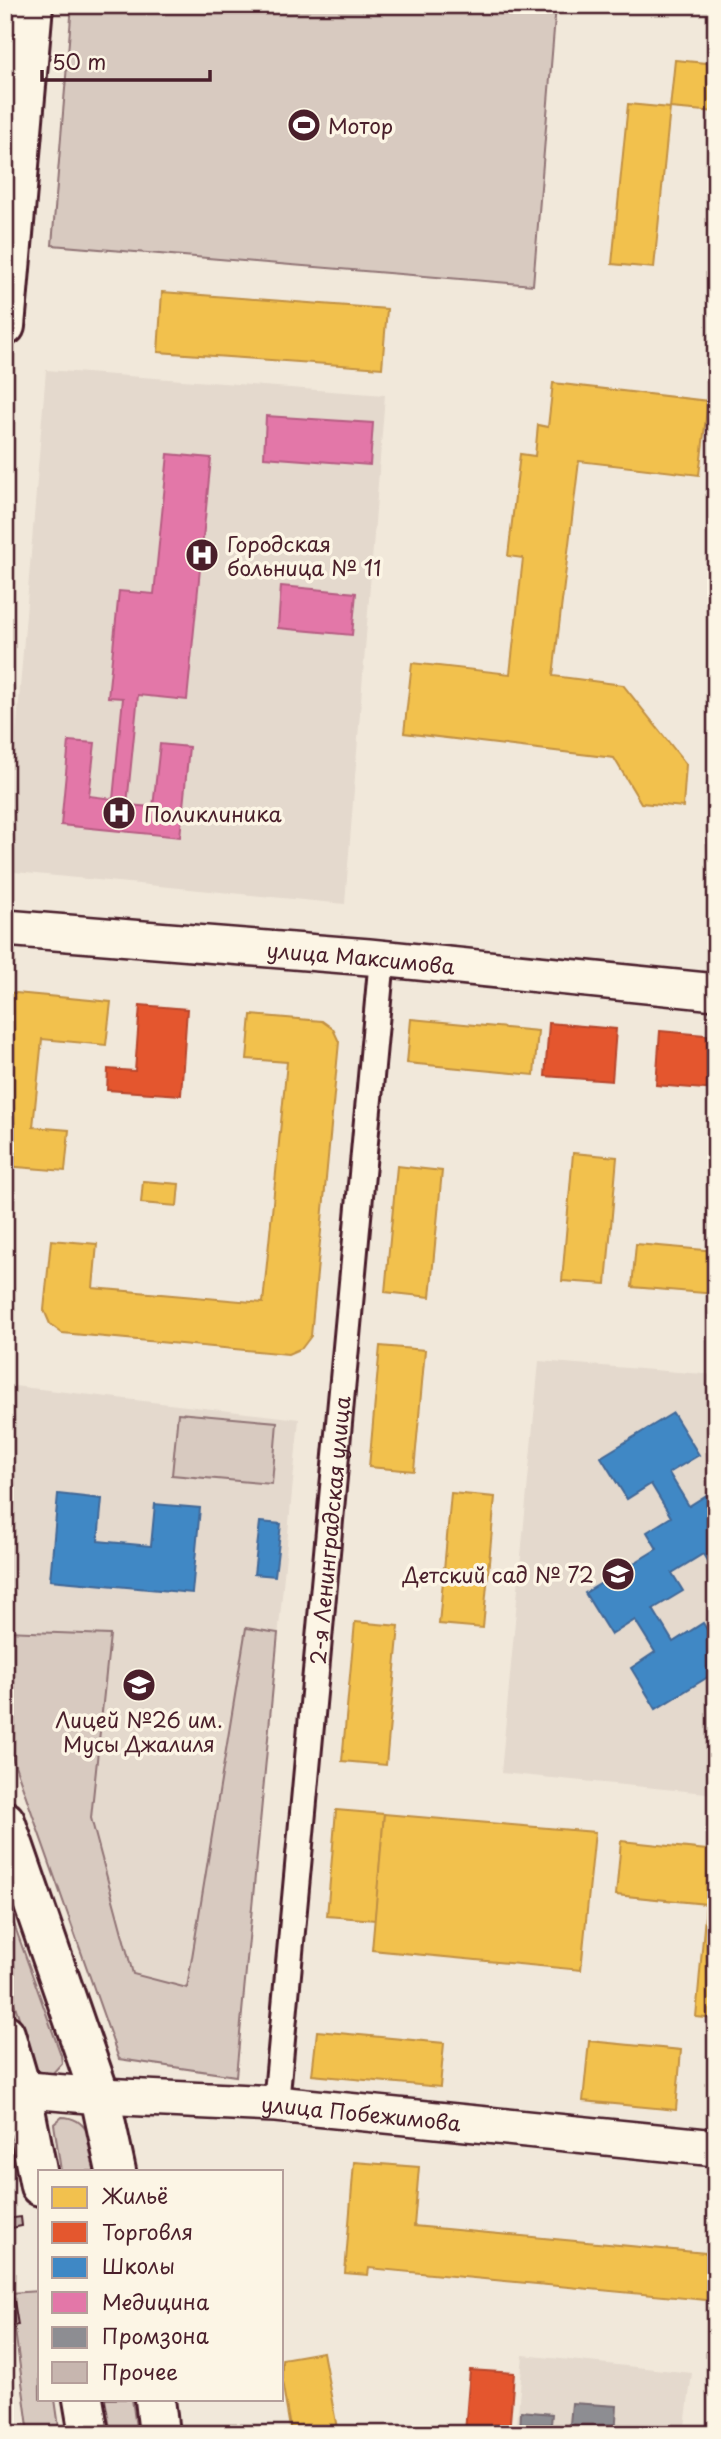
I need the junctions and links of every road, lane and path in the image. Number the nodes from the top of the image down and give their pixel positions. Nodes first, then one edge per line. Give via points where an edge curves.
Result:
1 (33, 5) edge
2 (9, 247) edge
3 (5, 326) edge
4 (5, 928) edge
5 (382, 958) junction
6 (716, 992) edge
7 (5, 1821) edge
8 (5, 2035) edge
9 (13, 2088) edge
10 (100, 2096) junction
11 (276, 2104) junction
12 (716, 2148) edge
13 (116, 2170) edge
14 (38, 2179) edge
15 (83, 2400) edge
16 (155, 2400) edge
17 (89, 2434) edge
18 (159, 2434) edge

1 - 2 main road
2 - 3 main road
4 - 5 main road, улица Максимова
5 - 6 main road, улица Максимова
5 - 11 street, 2-я Ленинградская улица
7 - 10 main road
8 - 9 main road
9 - 10 main road, улица Побежимова
9 - 14 main road
10 - 11 main road, улица Побежимова
10 - 13 main road
11 - 12 main road, улица Побежимова
15 - 17 main road
16 - 18 main road

